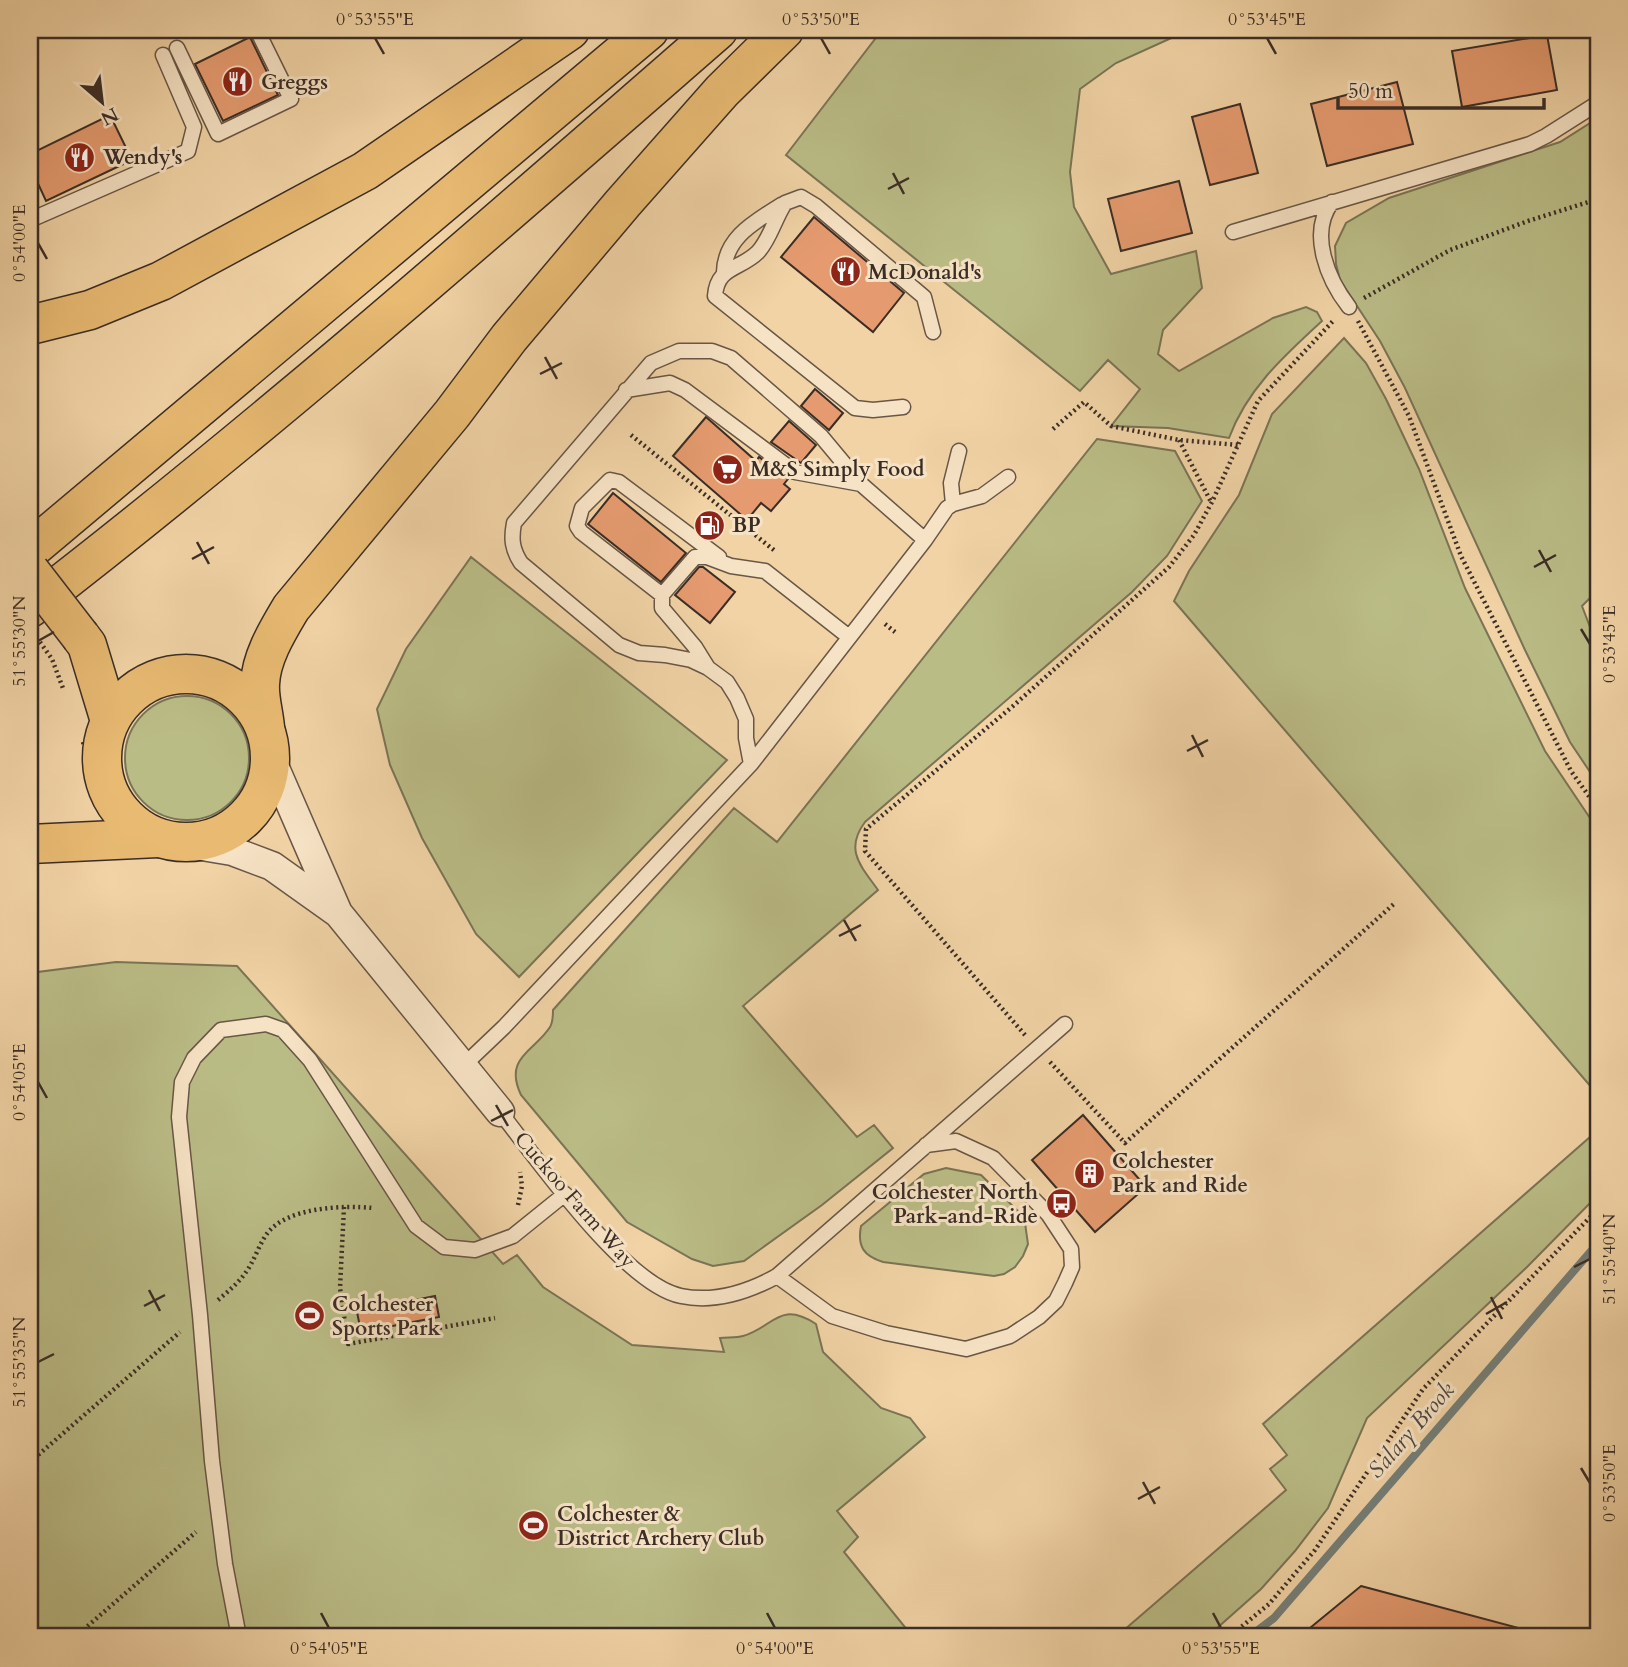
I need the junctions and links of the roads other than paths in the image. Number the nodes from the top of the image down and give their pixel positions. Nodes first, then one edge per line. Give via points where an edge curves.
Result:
1 (257, 30) edge
2 (570, 30) edge
3 (649, 30) edge
4 (718, 30) edge
5 (783, 30) edge
6 (177, 48) dead end
7 (163, 55) dead end
8 (1598, 103) edge
9 (1332, 202) junction
10 (785, 203) junction
11 (30, 220) edge
12 (1233, 232) dead end
13 (724, 272) junction
14 (1349, 307) road end
15 (30, 325) edge
16 (933, 332) dead end
17 (626, 390) junction
18 (903, 407) dead end
19 (959, 452) dead end
20 (1007, 477) dead end
21 (861, 484) junction
22 (950, 506) junction
23 (925, 540) junction
24 (30, 550) edge
25 (731, 566) junction
26 (30, 571) edge
27 (662, 596) junction
28 (30, 608) edge
29 (849, 636) junction
30 (73, 647) junction
31 (708, 668) junction
32 (159, 678) junction
33 (97, 731) junction
34 (268, 743) junction
35 (751, 764) junction
36 (171, 841) junction
37 (30, 844) edge
38 (338, 913) junction
39 (1065, 1024) dead end
40 (462, 1067) junction
41 (500, 1112) joint
42 (924, 1146) junction
43 (565, 1194) junction
44 (777, 1276) junction
45 (239, 1637) edge

1 - 6 lane via 291,99 218,134
2 - 15 main road via 365,171 161,281 90,310
3 - 24 main road
4 - 28 main road via 409,299
5 - 34 main road via 722,91 509,338 291,608 262,667
7 - 11 lane via 194,127 188,151
8 - 9 lane via 1530,144
9 - 12 lane
9 - 14 lane via 1324,213 1325,266
10 - 13 lane via 761,249 743,265
10 - 13 lane via 745,230 728,248
10 - 16 lane via 800,197 816,206 924,296
13 - 18 lane via 716,281 715,296 855,408
17 - 21 lane via 670,383 795,472
17 - 21 lane via 650,363 679,351 712,351 731,358 821,436
17 - 31 lane via 514,523 514,551 521,563 619,645
19 - 22 lane
20 - 22 lane via 982,496
21 - 23 lane
22 - 23 lane
23 - 29 lane
25 - 27 lane via 695,557
25 - 27 lane via 619,482 610,480 582,509 577,526
25 - 29 lane via 765,571
26 - 30 main road, bridge
27 - 31 lane via 662,608
29 - 35 lane
30 - 32 main road
30 - 33 main road
31 - 35 lane via 727,682 737,698 746,719
32 - 33 main road via 130,694
32 - 34 main road via 184,673 210,677 233,688 253,705
33 - 36 main road via 103,742 106,788 117,808 135,826
34 - 36 main road via 264,791 245,819 217,837
34 - 38 street, Cuckoo Farm Way
35 - 40 lane
36 - 37 main road
36 - 38 street, Cuckoo Farm Way via 232,851 272,866
38 - 40 street, Cuckoo Farm Way
39 - 42 lane, Cuckoo Farm Way
40 - 41 street, Cuckoo Farm Way
41 - 43 lane, Cuckoo Farm Way
42 - 44 lane, Cuckoo Farm Way
42 - 44 lane via 956,1141 993,1158 1048,1214 1071,1249 1072,1267 1056,1301 1039,1317 1010,1336 966,1349 886,1333 832,1316
43 - 44 lane, Cuckoo Farm Way via 618,1255 652,1284 680,1296 722,1298
43 - 45 lane via 513,1236 475,1250 444,1247 416,1226 310,1060 283,1030 266,1024 221,1030 194,1058 181,1082 179,1117 212,1461

